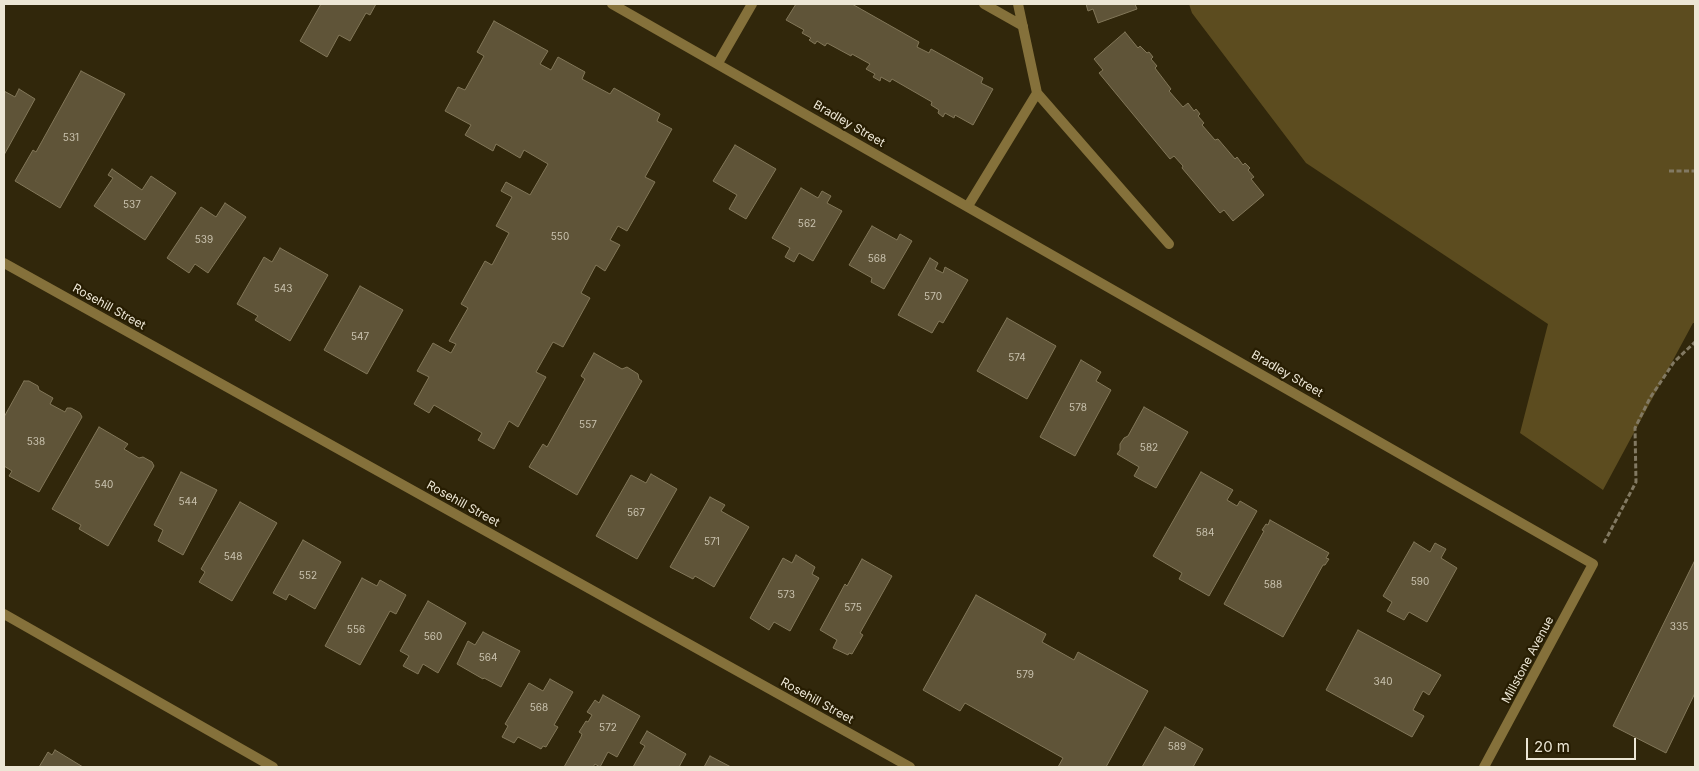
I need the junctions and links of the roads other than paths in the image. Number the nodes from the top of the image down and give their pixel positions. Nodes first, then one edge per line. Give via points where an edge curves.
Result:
1 (612, 4) edge
2 (752, 4) edge
3 (984, 4) edge
4 (1018, 4) edge
5 (1023, 26) junction
6 (718, 63) junction
7 (1037, 93) junction
8 (968, 206) junction
9 (1169, 244) dead end
10 (4, 263) edge
11 (1593, 564) joint
12 (4, 614) edge
13 (273, 767) edge
14 (910, 767) edge
15 (1484, 767) edge

1 - 6 street, Bradley Street
2 - 6 street
3 - 5 street
4 - 5 street
5 - 7 street
6 - 8 street, Bradley Street
7 - 8 street
7 - 9 street
8 - 11 street, Bradley Street
10 - 14 street, Rosehill Street
11 - 15 street, Millstone Avenue
12 - 13 street

